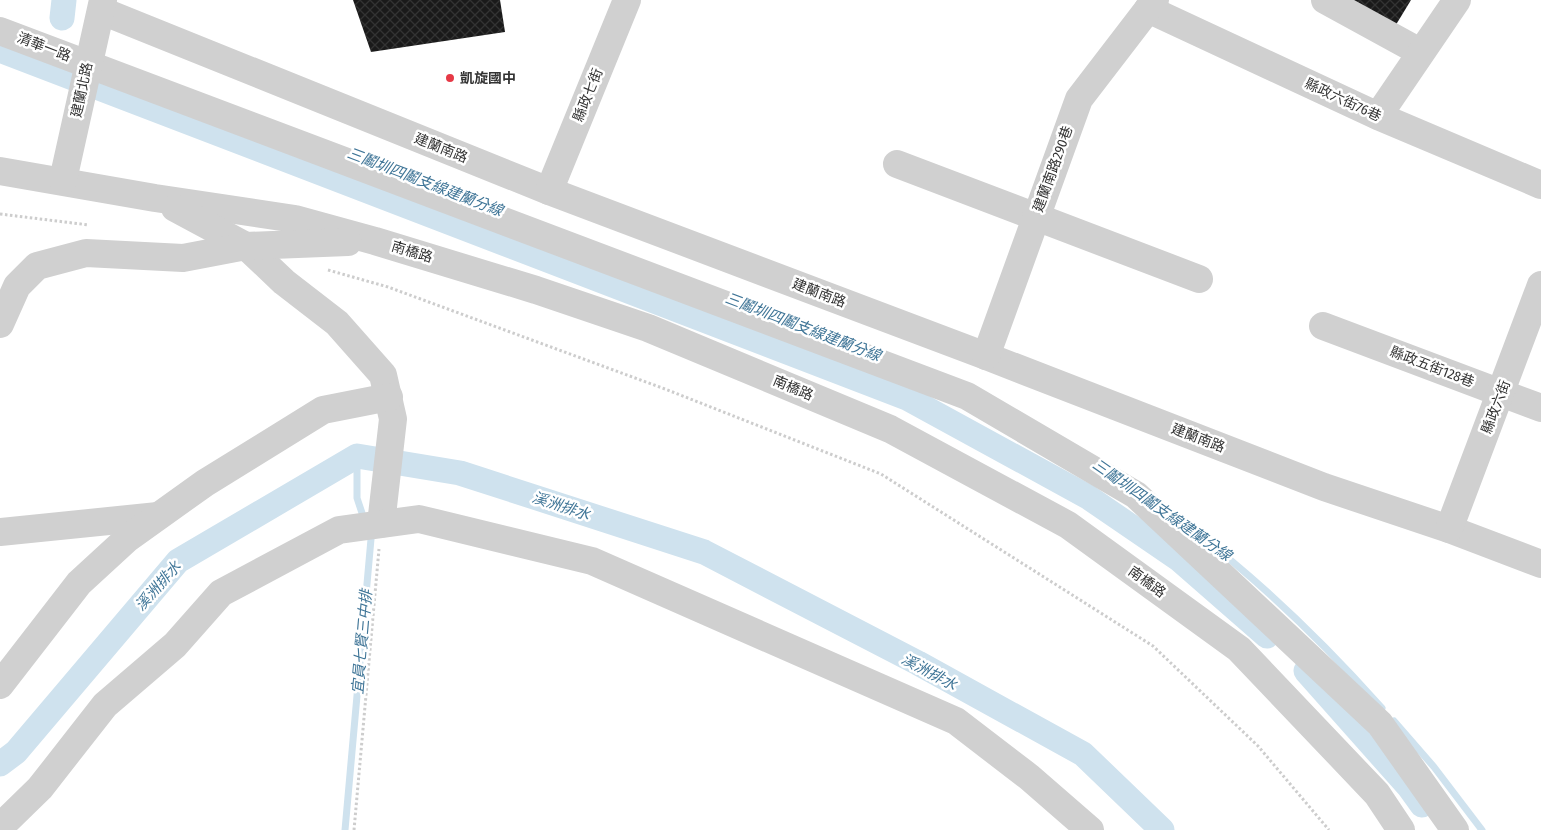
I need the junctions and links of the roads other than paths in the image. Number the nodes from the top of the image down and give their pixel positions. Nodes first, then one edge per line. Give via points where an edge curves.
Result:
1 (627, 0) edge
2 (1325, 0) edge
3 (1457, 0) edge
4 (102, 5) edge
5 (1151, 5) edge
6 (0, 31) edge
7 (1420, 52) junction
8 (85, 75) junction
9 (1378, 116) junction
10 (897, 164) dead end
11 (0, 171) edge
12 (62, 180) junction
13 (1541, 185) edge
14 (549, 191) junction
15 (155, 198) junction
16 (1035, 218) junction
17 (375, 241) junction
18 (246, 246) junction
19 (1199, 279) dead end
20 (1541, 285) edge
21 (0, 324) edge
22 (1323, 326) dead end
23 (986, 356) junction
24 (1502, 393) junction
25 (391, 408) junction
26 (1541, 408) edge
27 (382, 515) junction
28 (159, 516) junction
29 (1449, 529) junction
30 (0, 532) edge
31 (1541, 564) edge
32 (0, 686) edge
33 (0, 827) edge
34 (1090, 830) edge
35 (1401, 830) edge
36 (1454, 830) edge

1 - 14 street, 縣政七街
2 - 7 street
3 - 7 street
4 - 8 street, 建蘭北路
4 - 14 street, 建蘭南路
5 - 9 street, 縣政六街76巷
5 - 16 street, 建蘭南路290巷 via 1079,99
6 - 8 street, 清華一路
7 - 9 street
8 - 12 street, 建蘭北路
8 - 36 street, 清華一路 via 967,396 1136,495 1380,724
9 - 13 street, 縣政六街76巷
10 - 16 street
11 - 12 street, 南橋路
12 - 15 street, 南橋路
14 - 23 street, 建蘭南路
15 - 17 street, 南橋路 via 295,219
15 - 18 street
16 - 19 street
16 - 23 street, 建蘭南路290巷
17 - 18 street
17 - 35 street, 南橋路 via 536,290 657,332 890,428 1068,525 1239,649 1377,794
18 - 21 street via 182,258 86,253 37,266 17,286
18 - 25 street via 284,282 337,323 383,375
20 - 24 street, 縣政六街
22 - 24 street, 縣政五街128巷
23 - 29 street, 建蘭南路 via 1324,487
24 - 26 street, 縣政五街128巷
24 - 29 street, 縣政六街
25 - 27 street
25 - 28 street via 323,410 205,483
27 - 33 street via 339,530 220,593 175,645 105,705 40,788
27 - 34 street via 419,519 592,561 956,721 1029,777
28 - 30 street
28 - 32 street via 128,538 79,583
29 - 31 street, 建蘭南路

